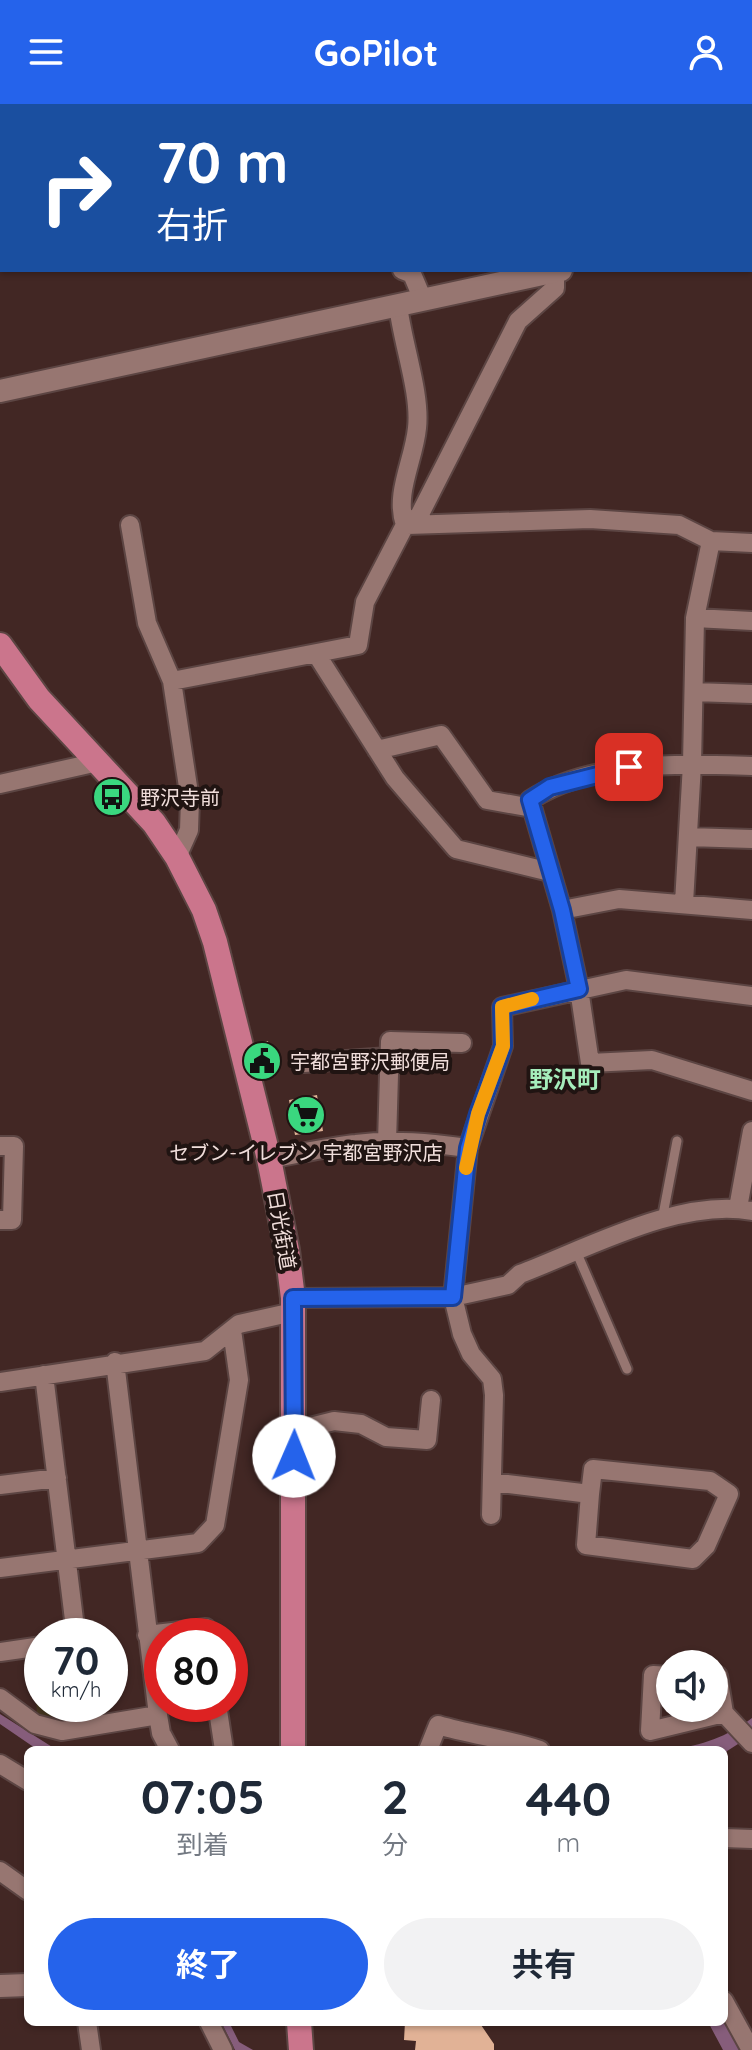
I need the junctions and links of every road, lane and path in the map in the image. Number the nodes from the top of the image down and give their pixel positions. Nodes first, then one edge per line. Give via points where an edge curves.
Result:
1 (407, 272) edge
2 (553, 272) edge
3 (558, 272) edge
4 (423, 300) junction
5 (398, 305) junction
6 (0, 391) edge
7 (130, 525) dead end
8 (405, 525) junction
9 (711, 541) junction
10 (752, 543) edge
11 (695, 618) junction
12 (752, 621) edge
13 (0, 645) edge
14 (317, 655) junction
15 (172, 681) junction
16 (694, 692) junction
17 (752, 694) edge
18 (377, 750) junction
19 (98, 762) junction
20 (692, 764) junction
21 (752, 766) edge
22 (0, 784) edge
23 (532, 808) junction
24 (688, 837) junction
25 (752, 839) edge
26 (177, 857) junction
27 (550, 872) junction
28 (684, 903) junction
29 (562, 910) junction
30 (752, 910) edge
31 (579, 989) junction
32 (752, 996) edge
33 (462, 1043) dead end
34 (389, 1057) junction
35 (304, 1063) dead end
36 (752, 1091) edge
37 (752, 1131) edge
38 (677, 1141) dead end
39 (387, 1142) junction
40 (0, 1146) edge
41 (468, 1148) junction
42 (269, 1159) junction
43 (745, 1209) edge
44 (0, 1220) edge
45 (662, 1220) junction
46 (576, 1251) junction
47 (453, 1297) junction
48 (293, 1305) junction
49 (232, 1330) junction
50 (115, 1362) junction
51 (627, 1369) dead end
52 (44, 1375) junction
53 (0, 1382) edge
54 (431, 1400) dead end
55 (294, 1431) junction
56 (57, 1478) junction
57 (492, 1482) junction
58 (0, 1485) edge
59 (590, 1494) junction
60 (491, 1515) dead end
61 (138, 1551) junction
62 (67, 1559) junction
63 (0, 1568) edge
64 (74, 1618) edge
65 (145, 1618) edge
66 (24, 1649) edge
67 (0, 1652) edge
68 (656, 1675) edge
69 (0, 1698) edge
70 (144, 1717) edge
71 (728, 1717) edge
72 (87, 1722) edge
73 (159, 1722) edge
74 (220, 1722) edge
75 (687, 1722) edge
76 (88, 1726) junction
77 (752, 1743) edge
78 (168, 1746) edge
79 (223, 1746) edge
80 (293, 1746) edge
81 (430, 1746) edge
82 (528, 1746) edge
83 (0, 1764) edge
84 (24, 1779) edge
85 (728, 1838) edge
86 (752, 1839) edge
87 (0, 1871) edge
88 (24, 1888) edge
89 (24, 1985) edge
90 (0, 1986) edge
91 (737, 2019) edge
92 (88, 2026) edge
93 (211, 2026) edge
94 (299, 2026) edge
95 (91, 2050) edge
96 (223, 2050) edge
97 (301, 2050) edge
98 (751, 2050) edge

1 - 4 street
2 - 4 street
3 - 8 street via 555,288 518,321 419,516
4 - 5 street
5 - 6 street
5 - 8 street via 417,426 400,510
7 - 15 street via 147,623
8 - 9 street via 590,519 679,525
8 - 14 street via 365,602 358,645
9 - 10 street
9 - 11 street
11 - 12 street
11 - 16 street
13 - 19 highway, 日光街道 via 39,699
14 - 15 street
14 - 18 street
15 - 26 street via 190,800 189,830
16 - 17 street
16 - 20 street
18 - 23 street via 441,735 487,800
18 - 27 street via 456,849
19 - 22 street
19 - 26 highway, 日光街道 via 154,823
20 - 21 street
20 - 23 street via 629,767 550,787 530,800
20 - 24 street
23 - 27 street
24 - 25 street
24 - 28 street
26 - 42 highway, 日光街道 via 215,942
27 - 29 street
28 - 29 street via 619,899
28 - 30 street
29 - 31 street
31 - 32 street via 626,980
31 - 36 street via 590,1063 652,1060
31 - 41 street via 502,1007 503,1046
33 - 34 street via 390,1041
34 - 35 street
34 - 39 street
37 - 43 street
38 - 45 lane
39 - 41 street
39 - 42 street
40 - 44 street via 14,1146 12,1220
41 - 47 street
42 - 48 highway, 日光街道
43 - 45 street via 697,1211
45 - 46 street
46 - 47 street via 520,1274 508,1285
46 - 51 lane
47 - 48 street
47 - 57 street via 466,1344 492,1379
48 - 49 street
48 - 55 highway, 日光街道
49 - 50 street via 205,1351
49 - 61 street via 239,1380 215,1525 198,1543
50 - 52 street
50 - 61 street
52 - 53 street
52 - 56 street
54 - 55 street via 427,1440 386,1437 361,1424 334,1421
55 - 80 highway, 日光街道
56 - 58 street
56 - 62 street
57 - 59 street
57 - 60 street
59 - 59 street via 586,1545 693,1559 706,1546 729,1494 710,1481 593,1469
61 - 62 street
61 - 65 street
62 - 63 street
62 - 64 street
66 - 67 street
68 - 75 street via 650,1731
69 - 76 street via 35,1724 62,1731
70 - 76 street
71 - 77 street
72 - 76 street
73 - 78 street
74 - 79 street
81 - 82 street via 438,1725
83 - 84 street
85 - 86 street
87 - 88 street
89 - 90 street
91 - 98 street
92 - 95 street
93 - 96 street
94 - 97 highway

